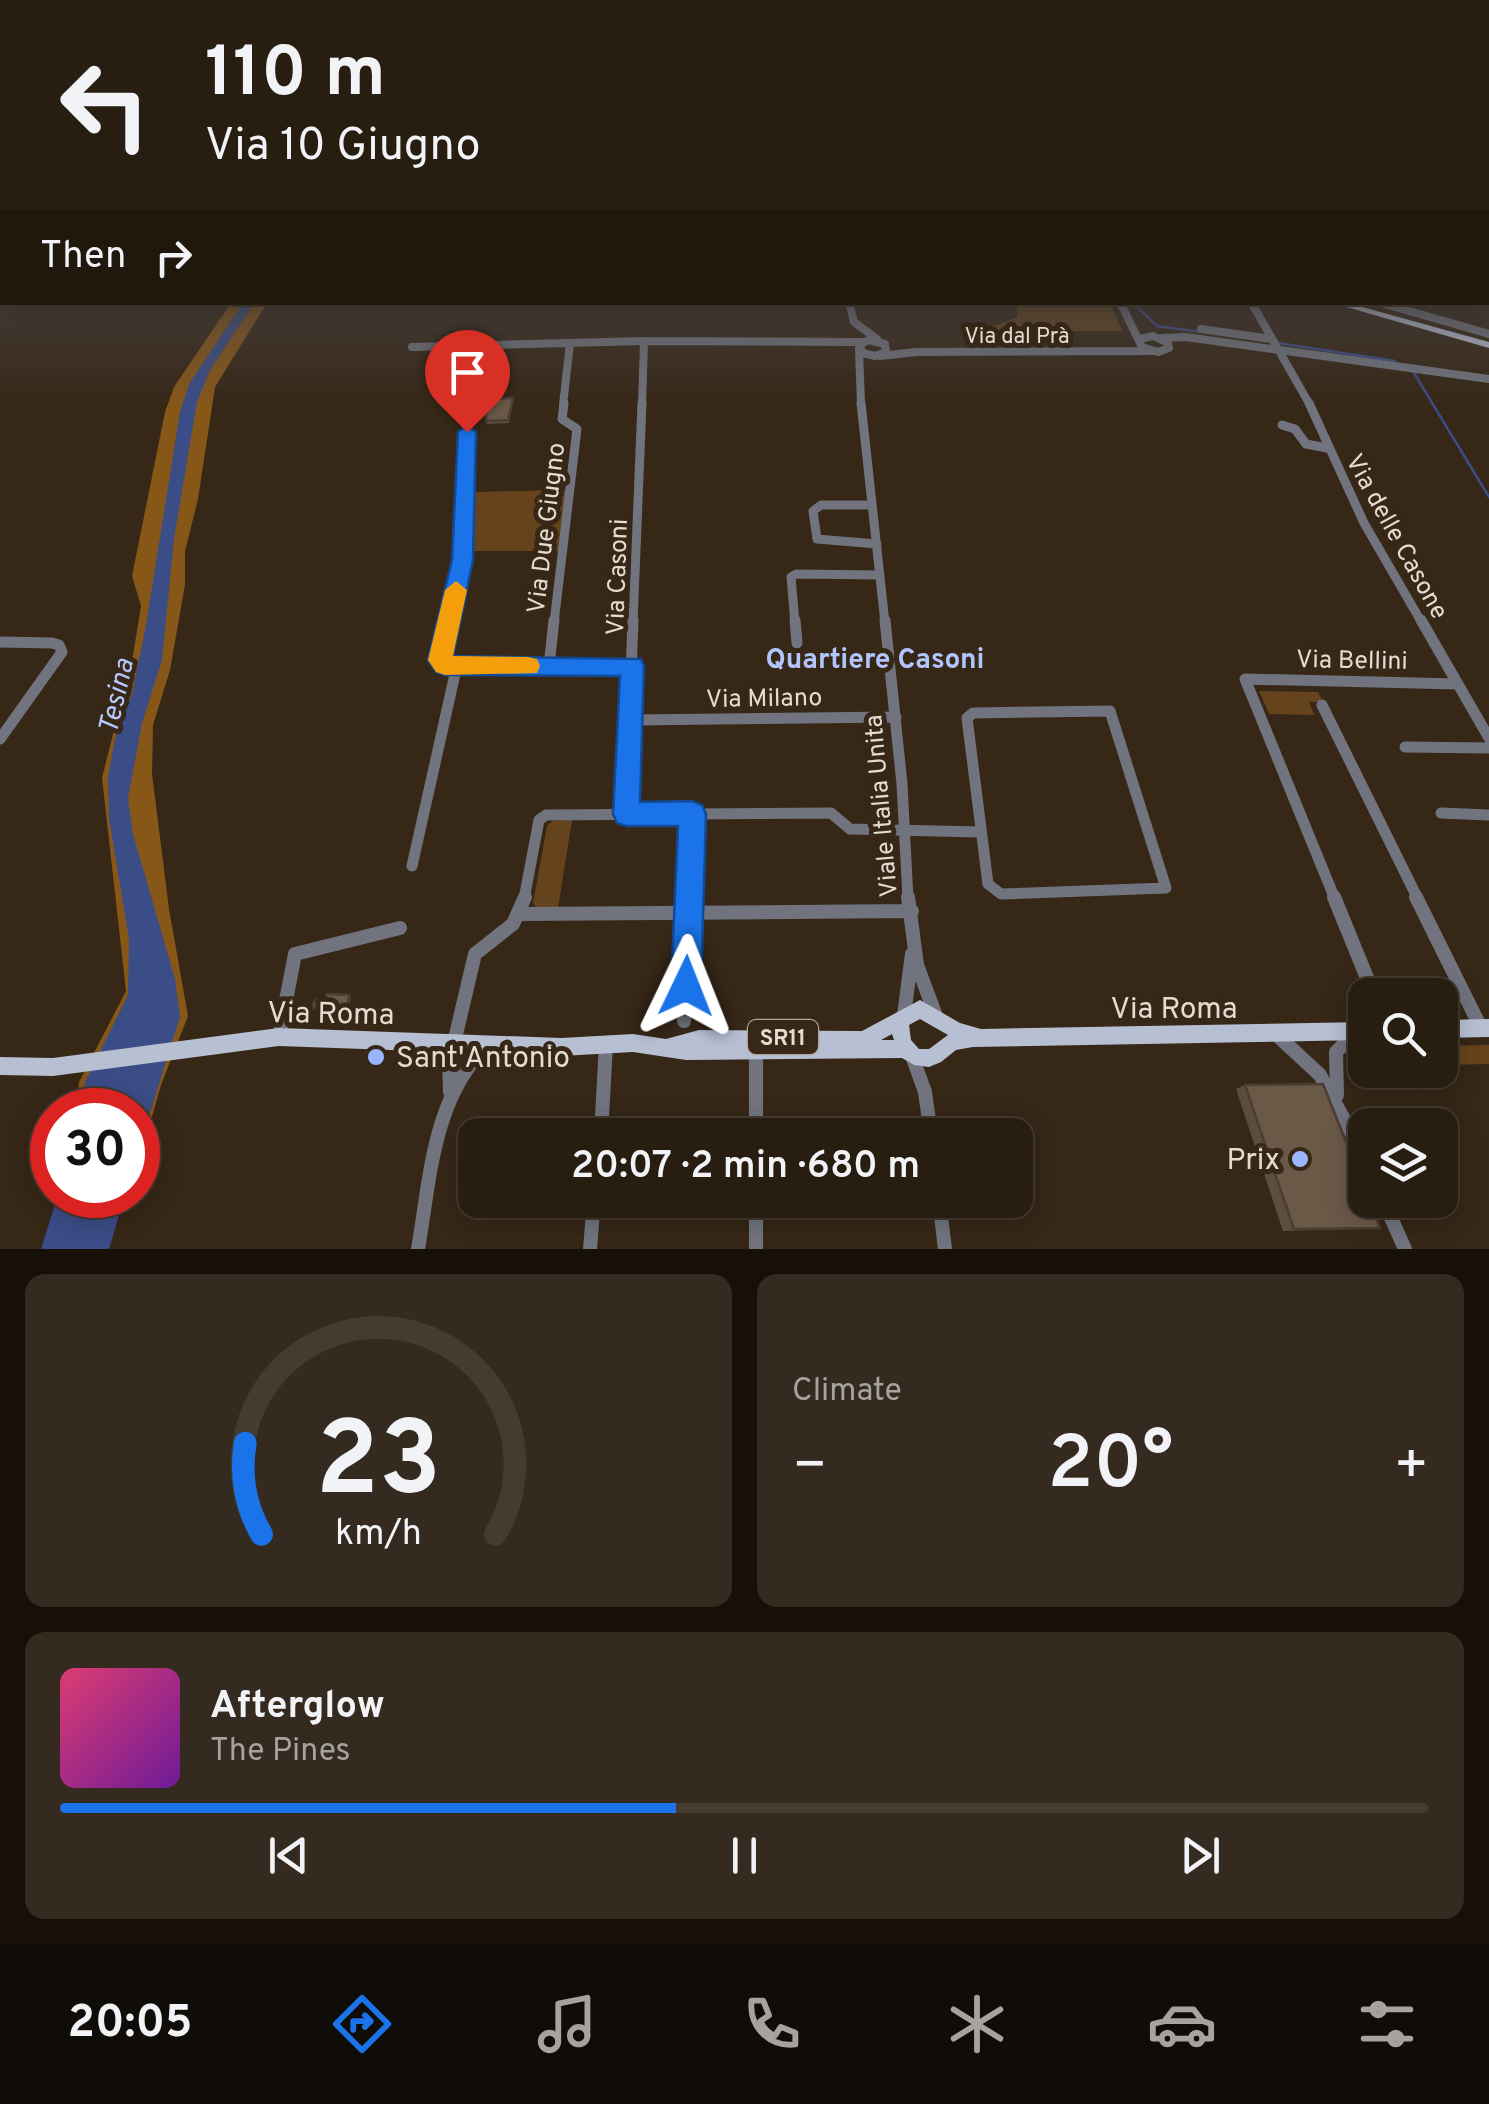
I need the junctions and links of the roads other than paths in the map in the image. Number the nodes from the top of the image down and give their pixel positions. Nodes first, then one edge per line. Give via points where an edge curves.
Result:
1 (849, 305) edge
2 (1121, 305) edge
3 (1253, 305) edge
4 (1344, 305) edge
5 (1388, 305) edge
6 (1128, 320) junction
7 (861, 329) junction
8 (1201, 329) dead end
9 (1489, 334) edge
10 (1161, 339) junction
11 (644, 341) junction
12 (1139, 342) junction
13 (570, 343) junction
14 (883, 343) junction
15 (482, 344) junction
16 (1276, 344) junction
17 (861, 345) junction
18 (1489, 345) edge
19 (412, 346) dead end
20 (916, 352) junction
21 (1153, 352) junction
22 (1118, 353) junction
23 (877, 356) junction
24 (857, 367) junction
25 (1489, 379) edge
26 (1282, 424) dead end
27 (1327, 448) junction
28 (872, 505) junction
29 (876, 544) junction
30 (880, 575) junction
31 (0, 642) edge
32 (797, 643) dead end
33 (457, 666) junction
34 (549, 666) junction
35 (632, 666) junction
36 (1458, 684) junction
37 (1322, 705) dead end
38 (896, 716) junction
39 (632, 720) junction
40 (1489, 738) edge
41 (0, 739) edge
42 (1405, 747) dead end
43 (1489, 748) edge
44 (1441, 813) dead end
45 (626, 814) junction
46 (692, 814) junction
47 (1489, 815) edge
48 (907, 831) junction
49 (979, 832) junction
50 (412, 866) dead end
51 (689, 910) junction
52 (912, 911) junction
53 (519, 914) junction
54 (400, 928) dead end
55 (914, 943) junction
56 (1367, 978) edge
57 (903, 1017) junction
58 (937, 1017) junction
59 (684, 1022) dead end
60 (1458, 1029) edge
61 (1485, 1029) edge
62 (1348, 1031) edge
63 (1275, 1034) junction
64 (279, 1037) junction
65 (992, 1040) junction
66 (1348, 1042) edge
67 (447, 1044) junction
68 (606, 1044) junction
69 (756, 1044) junction
70 (490, 1045) junction
71 (908, 1051) junction
72 (939, 1052) junction
73 (1, 1064) edge
74 (925, 1092) junction
75 (1337, 1096) junction
76 (450, 1098) junction
77 (602, 1118) edge
78 (756, 1118) edge
79 (928, 1118) edge
80 (1348, 1120) edge
81 (593, 1218) edge
82 (756, 1218) edge
83 (942, 1218) edge
84 (1392, 1218) edge
85 (418, 1249) edge
86 (590, 1249) edge
87 (756, 1249) edge
88 (946, 1249) edge
89 (1405, 1249) edge

1 - 7 street, Viale Italia Unita
2 - 6 street
3 - 16 street, Via delle Casone
4 - 18 main road
5 - 9 street
6 - 10 street
6 - 12 street
7 - 14 street
7 - 17 street, Viale Italia Unita
8 - 16 street
10 - 12 street, Via dal Prà
10 - 16 street
10 - 21 street via 1166,350
11 - 13 street
11 - 17 street
11 - 35 street, Via Casoni
12 - 21 street
12 - 22 street, Via dal Prà
13 - 15 street
13 - 34 street, Via Due Giugno via 562,419 577,429
14 - 17 street
14 - 20 street, Via dal Prà
14 - 23 street via 886,352
15 - 19 street
15 - 33 street via 464,449 462,560 440,660
16 - 25 street
16 - 27 street, Via delle Casone
17 - 23 street
17 - 24 street, Viale Italia Unita
20 - 22 street, Via dal Prà
20 - 23 street, Via dal Prà
21 - 22 street, Via dal Prà
23 - 24 street
24 - 28 street, Viale Italia Unita
26 - 27 street via 1306,444
27 - 36 street, Via delle Casone
28 - 29 street, Viale Italia Unita
28 - 29 street via 821,505 813,511 817,538
29 - 30 street, Viale Italia Unita
30 - 32 street via 791,578
30 - 38 street, Viale Italia Unita
31 - 41 street via 52,643 62,652
33 - 34 street
33 - 50 street
34 - 35 street
35 - 39 street, Via Casoni
36 - 40 street, Via delle Casone
36 - 56 street, Via Bellini via 1245,679
37 - 61 street
38 - 39 street, Via Milano
38 - 48 street, Viale Italia Unita
39 - 45 street, Via Casoni
42 - 43 street
44 - 47 street
45 - 46 street
45 - 53 street via 546,814 539,820
46 - 48 street via 832,813 850,828
46 - 51 street
48 - 49 street
48 - 52 street, Viale Italia Unita
49 - 49 street via 968,718 1110,711 1166,888 1001,894 988,884
51 - 52 street
51 - 53 street
51 - 59 street
52 - 55 street, Viale Italia Unita
53 - 67 street via 475,954
54 - 64 street via 294,954
55 - 57 street, Viale Italia Unita
55 - 58 street, Viale Italia Unita via 923,990
57 - 58 main road, Via Roma / SR11 via 920,1009
57 - 69 main road, Via Roma / SR11 via 864,1040
57 - 71 main road via 899,1032
58 - 65 main road, Via Roma / SR11
58 - 72 main road via 944,1032
60 - 61 main road
62 - 63 main road, Via Roma
63 - 65 main road, Via Roma
63 - 75 street via 1310,1059
64 - 67 main road, Via Roma
64 - 73 main road, Via Roma via 44,1068
65 - 72 main road, Via Roma / SR11 via 960,1040
66 - 75 street via 1336,1052
67 - 70 main road, Via Roma
67 - 76 street
68 - 69 main road, Via Roma / SR11 via 686,1051
68 - 70 main road, Via Roma
68 - 77 street
69 - 71 main road, Via Roma / SR11
69 - 78 street
70 - 76 street via 471,1060
71 - 72 main road, Via Roma / SR11 via 922,1058
71 - 74 street
72 - 74 street
74 - 79 street
75 - 80 street
76 - 85 street
81 - 86 street
82 - 87 street
83 - 88 street
84 - 89 street

